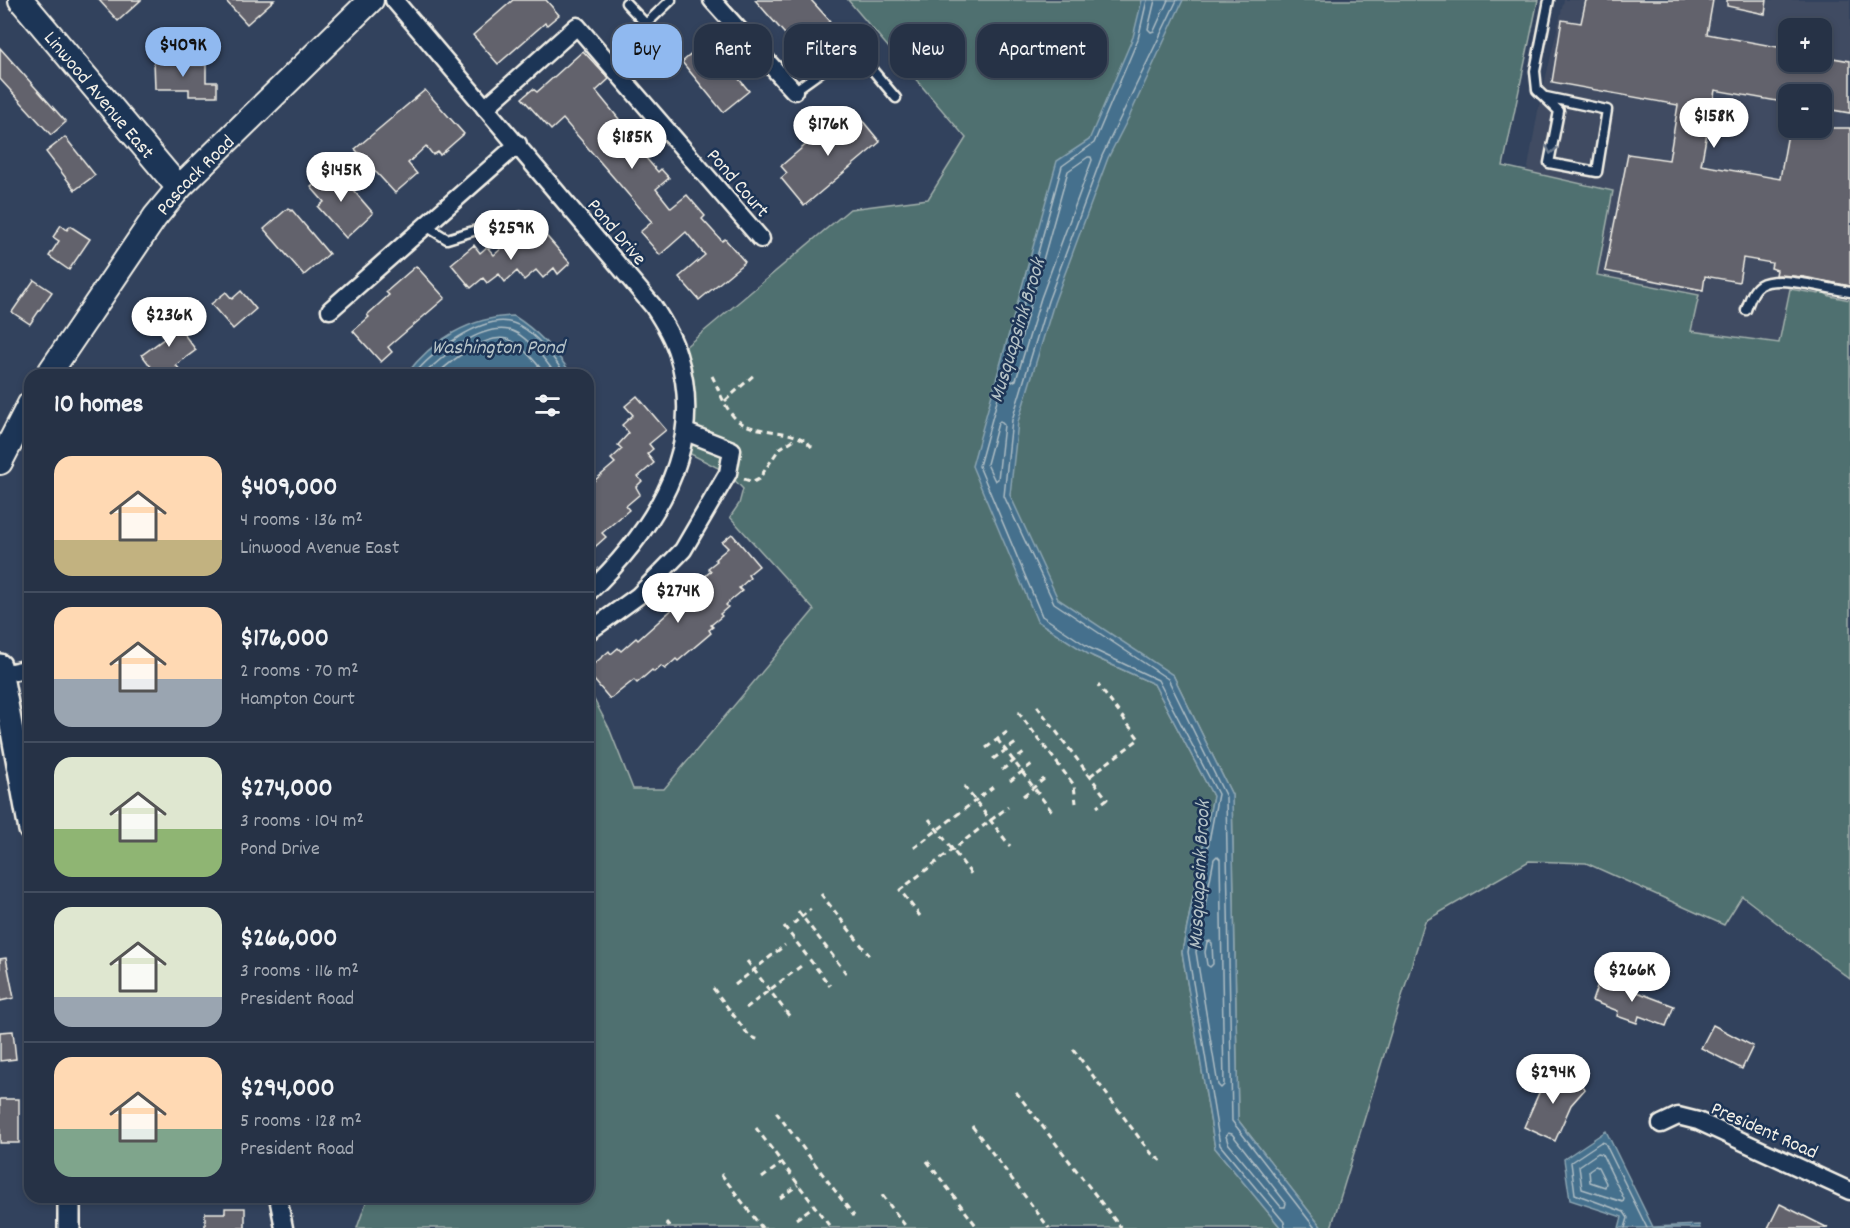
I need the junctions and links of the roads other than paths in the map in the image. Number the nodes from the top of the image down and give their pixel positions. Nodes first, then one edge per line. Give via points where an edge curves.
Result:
1 (21, 0) edge
2 (371, 0) edge
3 (394, 0) edge
4 (671, 0) edge
5 (711, 0) edge
6 (1549, 0) edge
7 (626, 3) dead end
8 (646, 24) joint
9 (794, 91) joint
10 (1546, 97) junction
11 (896, 98) dead end
12 (485, 108) junction
13 (518, 144) junction
14 (179, 188) junction
15 (523, 216) dead end
16 (426, 226) junction
17 (761, 240) dead end
18 (1850, 292) edge
19 (330, 310) dead end
20 (1746, 310) dead end
21 (52, 369) edge
22 (24, 416) edge
23 (686, 432) junction
24 (0, 462) edge
25 (594, 587) edge
26 (594, 628) edge
27 (24, 668) edge
28 (1, 669) edge
29 (24, 797) edge
30 (1661, 1124) dead end
31 (1850, 1191) edge
32 (69, 1203) edge
33 (279, 1203) edge
34 (69, 1228) edge
35 (284, 1228) edge

1 - 14 main road, Linwood Avenue East
2 - 14 main road, Pascack Road
3 - 12 street, Pond Drive
4 - 8 lane
5 - 9 street
6 - 10 lane via 1535,71 1537,90
7 - 8 lane
9 - 11 lane via 854,48
10 -> 10 lane via 1559,111 1549,163 1597,172 1607,110
12 - 13 street, Pond Drive
12 - 17 street, Pond Court via 577,26
13 - 16 street
13 - 23 street, Pond Drive via 653,306 668,330 684,377
14 - 21 main road, Pascack Road
15 - 16 lane via 447,239
16 - 19 street
18 - 20 lane via 1784,280 1761,284 1754,290
22 - 24 main road
23 - 25 street, Pond Drive via 671,481 653,516
23 - 26 street via 732,450 728,473 683,550 638,596
27 - 28 street
28 - 29 street
30 - 31 street, President Road via 1678,1116 1698,1121
32 - 34 street
33 - 35 street

